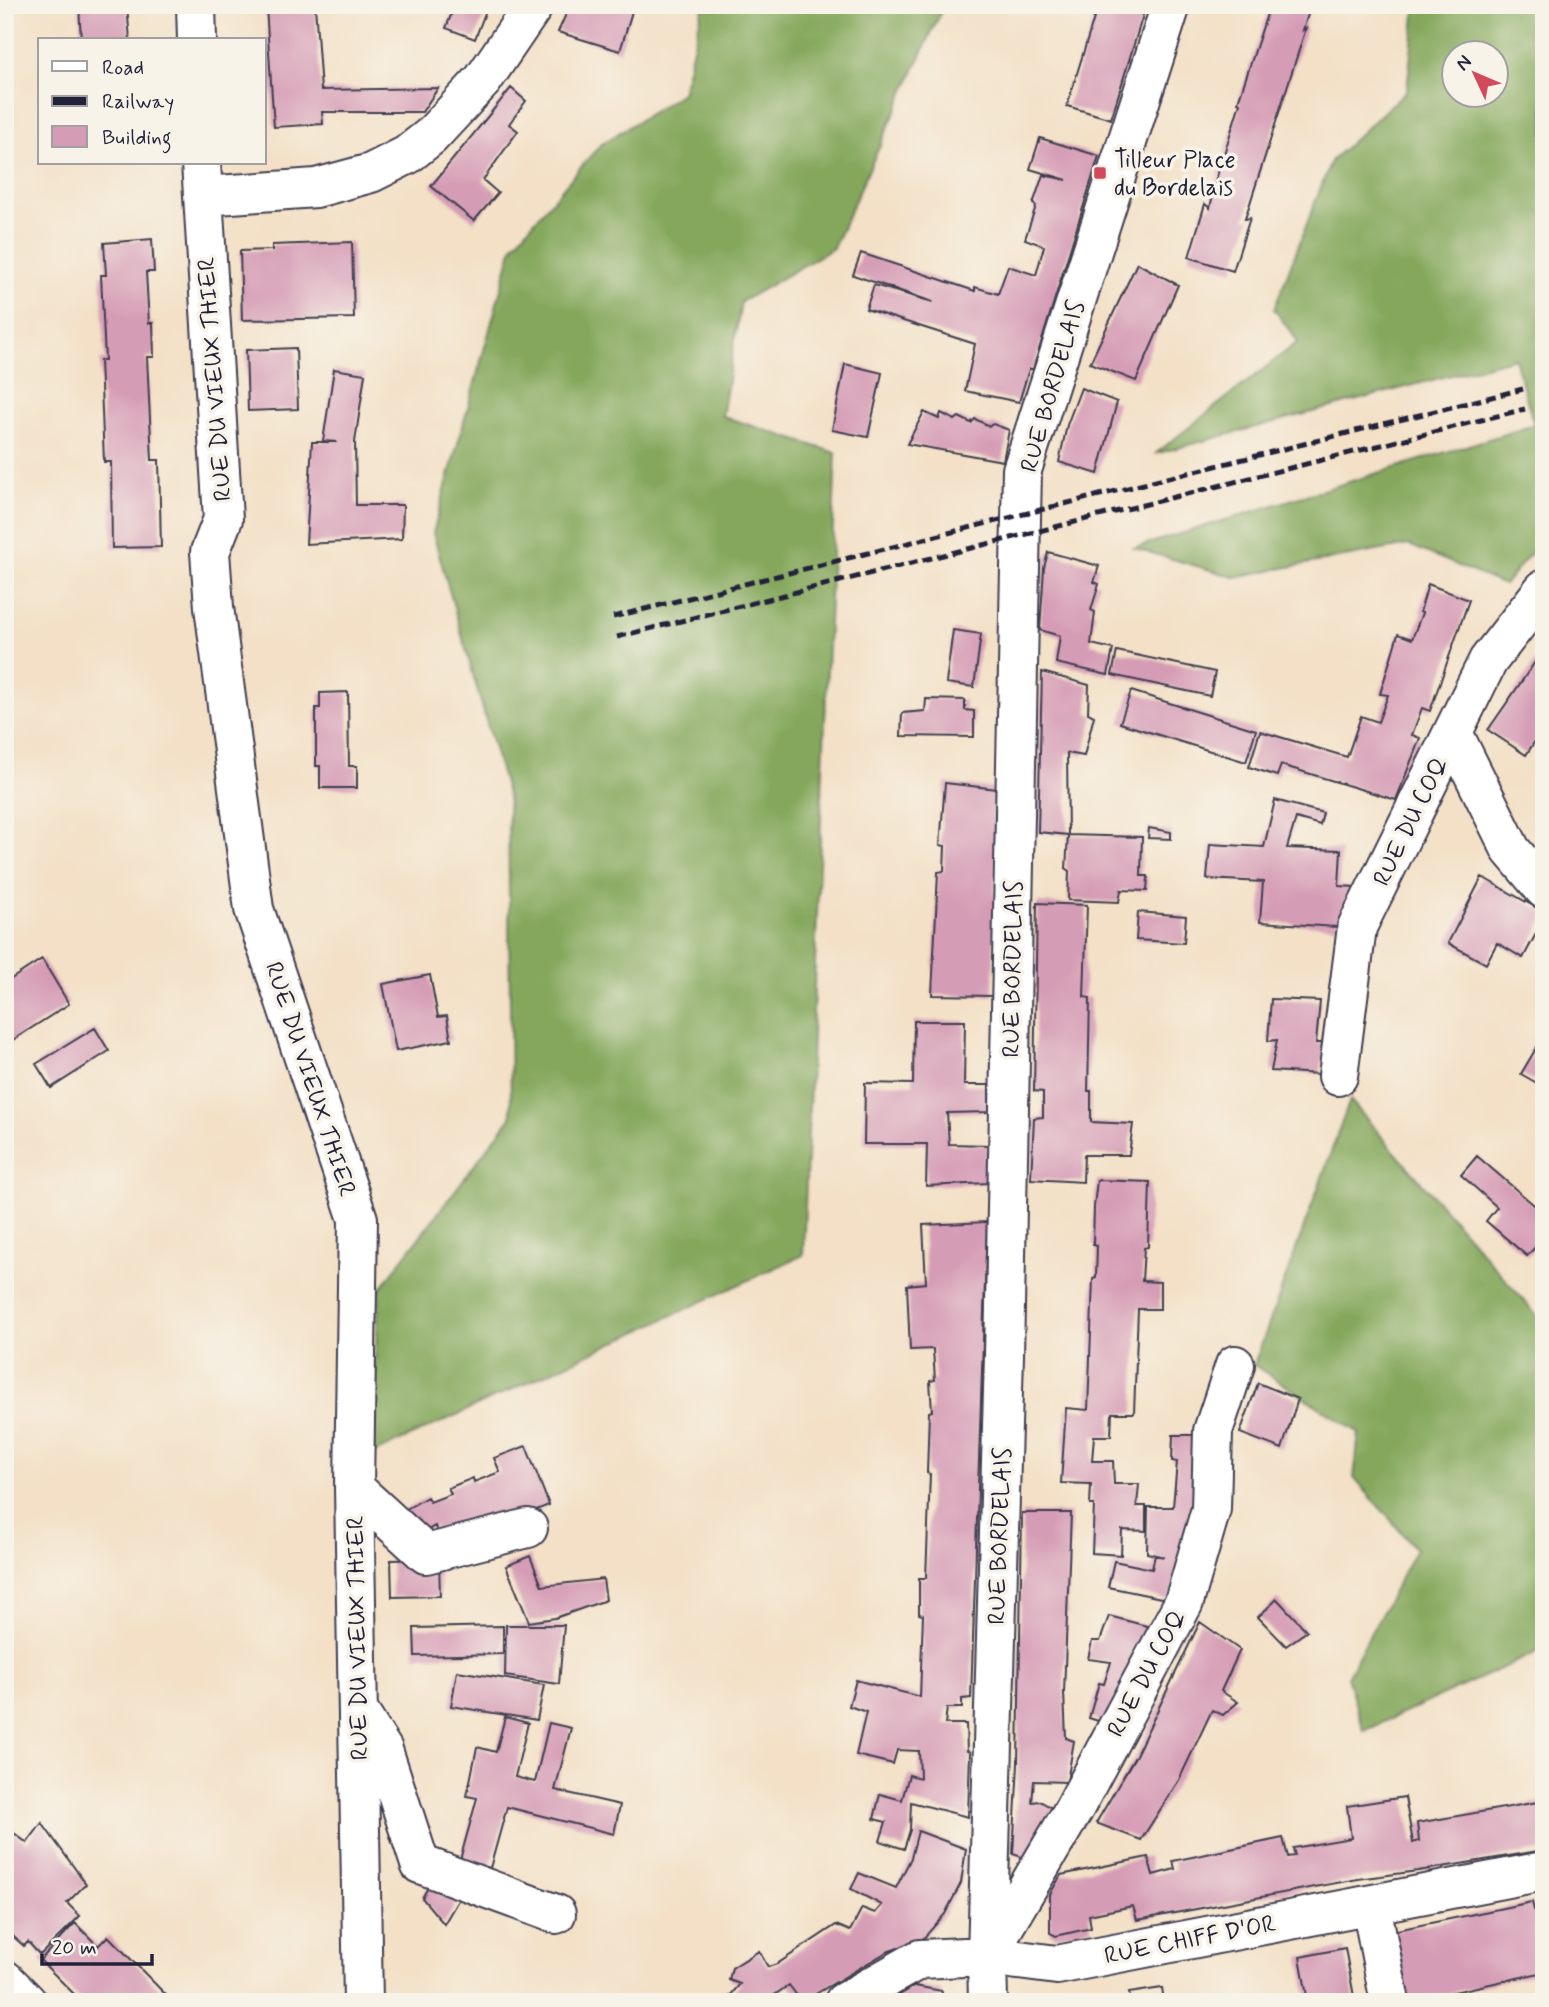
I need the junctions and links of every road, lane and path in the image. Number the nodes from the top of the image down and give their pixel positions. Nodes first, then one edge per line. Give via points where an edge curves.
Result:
1 (195, 5) edge
2 (534, 5) edge
3 (1171, 5) edge
4 (197, 38) edge
5 (202, 179) edge
6 (1544, 589) edge
7 (1453, 733) junction
8 (1544, 889) edge
9 (1338, 1076) dead end
10 (1235, 1365) dead end
11 (354, 1488) junction
12 (528, 1528) dead end
13 (358, 1711) junction
14 (1544, 1871) edge
15 (1371, 1905) junction
16 (556, 1914) dead end
17 (987, 1956) junction
18 (5, 1980) edge
19 (27, 2002) edge
20 (363, 2002) edge
21 (844, 2002) edge
22 (988, 2002) edge
23 (1390, 2002) edge

1 - 4 street
2 - 5 street via 483,80 407,155 371,173 316,188
3 - 17 street, RUE BORDELAIS via 1022,470
5 - 11 street, RUE DU VIEUX THIER via 223,519 210,552 214,607 254,909 358,1219
6 - 7 street, RUE DU COQ via 1488,661
7 - 8 street via 1511,850
7 - 9 street, RUE DU COQ via 1357,927
10 - 17 street, RUE DU COQ via 1213,1431 1211,1509 1184,1602 1074,1810
11 - 12 street via 426,1554
11 - 13 street, RUE DU VIEUX THIER
13 - 16 street via 383,1750 420,1864
13 - 20 street, RUE DU VIEUX THIER
14 - 15 street, RUE CHIFF D'OR
15 - 17 street, RUE CHIFF D'OR via 1057,1965
15 - 23 street
17 - 21 street, RUE CHIFF D'OR via 920,1959
17 - 22 street, RUE BORDELAIS
18 - 19 street

